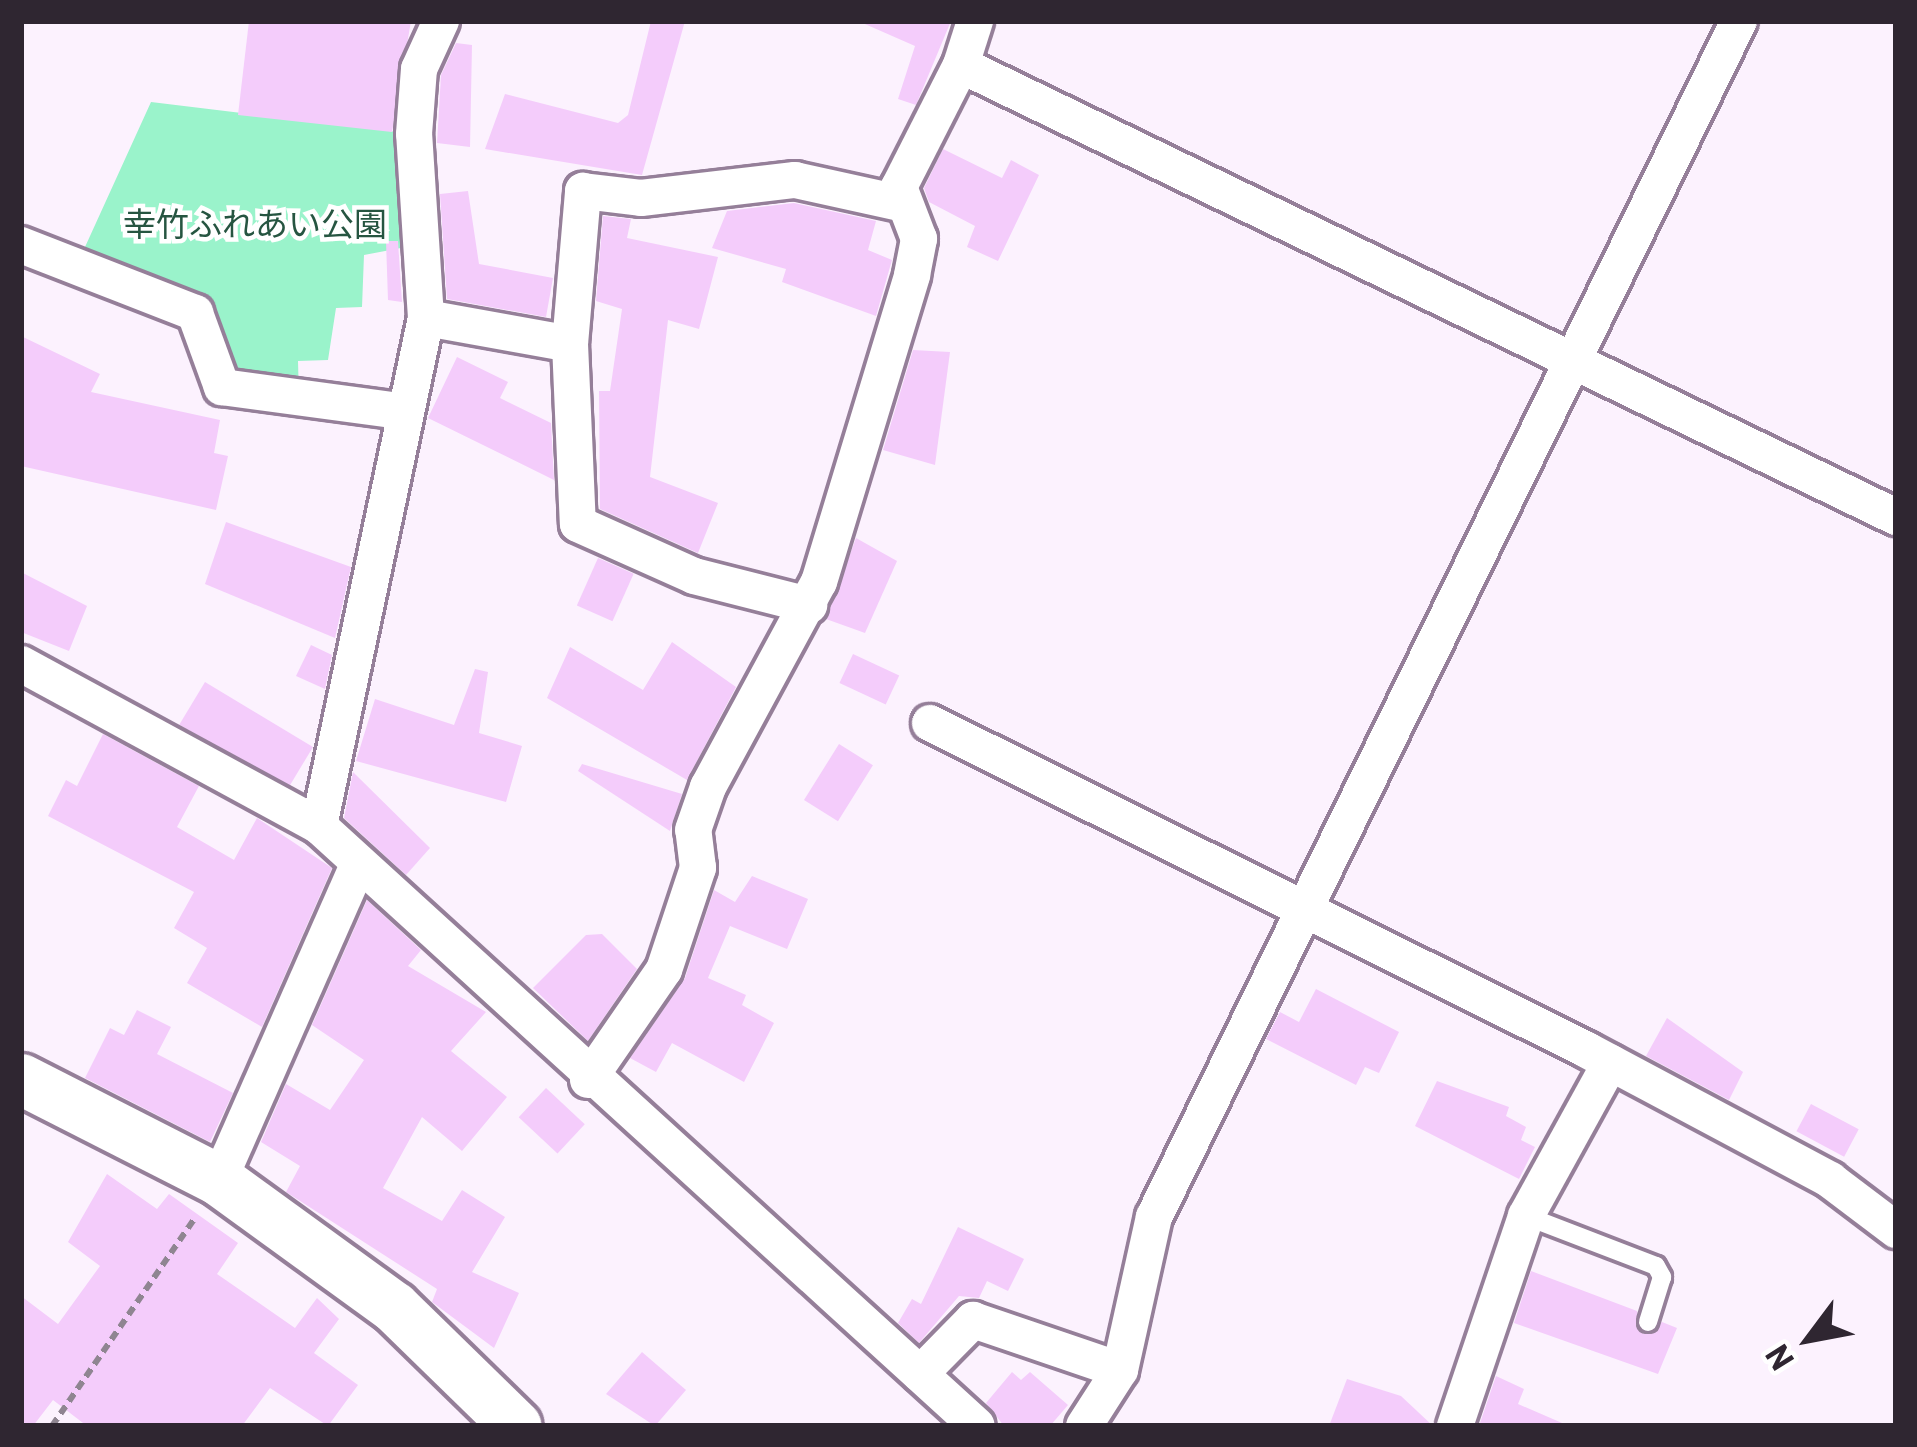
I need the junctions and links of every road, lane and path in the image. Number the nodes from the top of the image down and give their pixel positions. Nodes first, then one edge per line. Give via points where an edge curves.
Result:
1 (441, 21) edge
2 (974, 21) edge
3 (1739, 21) edge
4 (961, 65) junction
5 (900, 203) junction
6 (21, 245) edge
7 (426, 318) junction
8 (571, 344) junction
9 (1571, 363) junction
10 (400, 411) junction
11 (1896, 518) edge
12 (809, 605) junction
13 (21, 664) edge
14 (930, 723) dead end
15 (319, 826) junction
16 (356, 869) junction
17 (1303, 908) junction
18 (1610, 1063) junction
19 (21, 1079) edge
20 (588, 1080) junction
21 (219, 1180) junction
22 (1526, 1216) junction
23 (1896, 1230) edge
24 (1648, 1322) dead end
25 (1120, 1370) junction
26 (920, 1374) junction
27 (52, 1426) edge
28 (516, 1426) edge
29 (977, 1426) edge
30 (1084, 1426) edge
31 (1454, 1426) edge

1 - 7 street via 419,69 414,134
2 - 4 street
3 - 9 street
4 - 5 street via 898,188
4 - 9 street
5 - 8 street via 795,180 641,198 583,191
5 - 12 street via 919,239 912,275
6 - 10 street via 195,314 222,387
7 - 8 street
7 - 10 street
8 - 12 street via 578,524 694,576
9 - 11 street
9 - 17 street
10 - 15 street
12 - 20 street via 708,787 693,830 698,868 664,970
13 - 15 street
14 - 17 street
15 - 16 street
16 - 20 street
16 - 21 street
17 - 18 street
17 - 25 street via 1154,1217
18 - 22 street
18 - 23 street via 1831,1180
19 - 21 main road
20 - 26 street
21 - 27 path
21 - 28 main road via 394,1307
22 - 24 lane via 1656,1266 1662,1277
22 - 31 street
25 - 26 street via 973,1320
25 - 30 street
26 - 29 street

